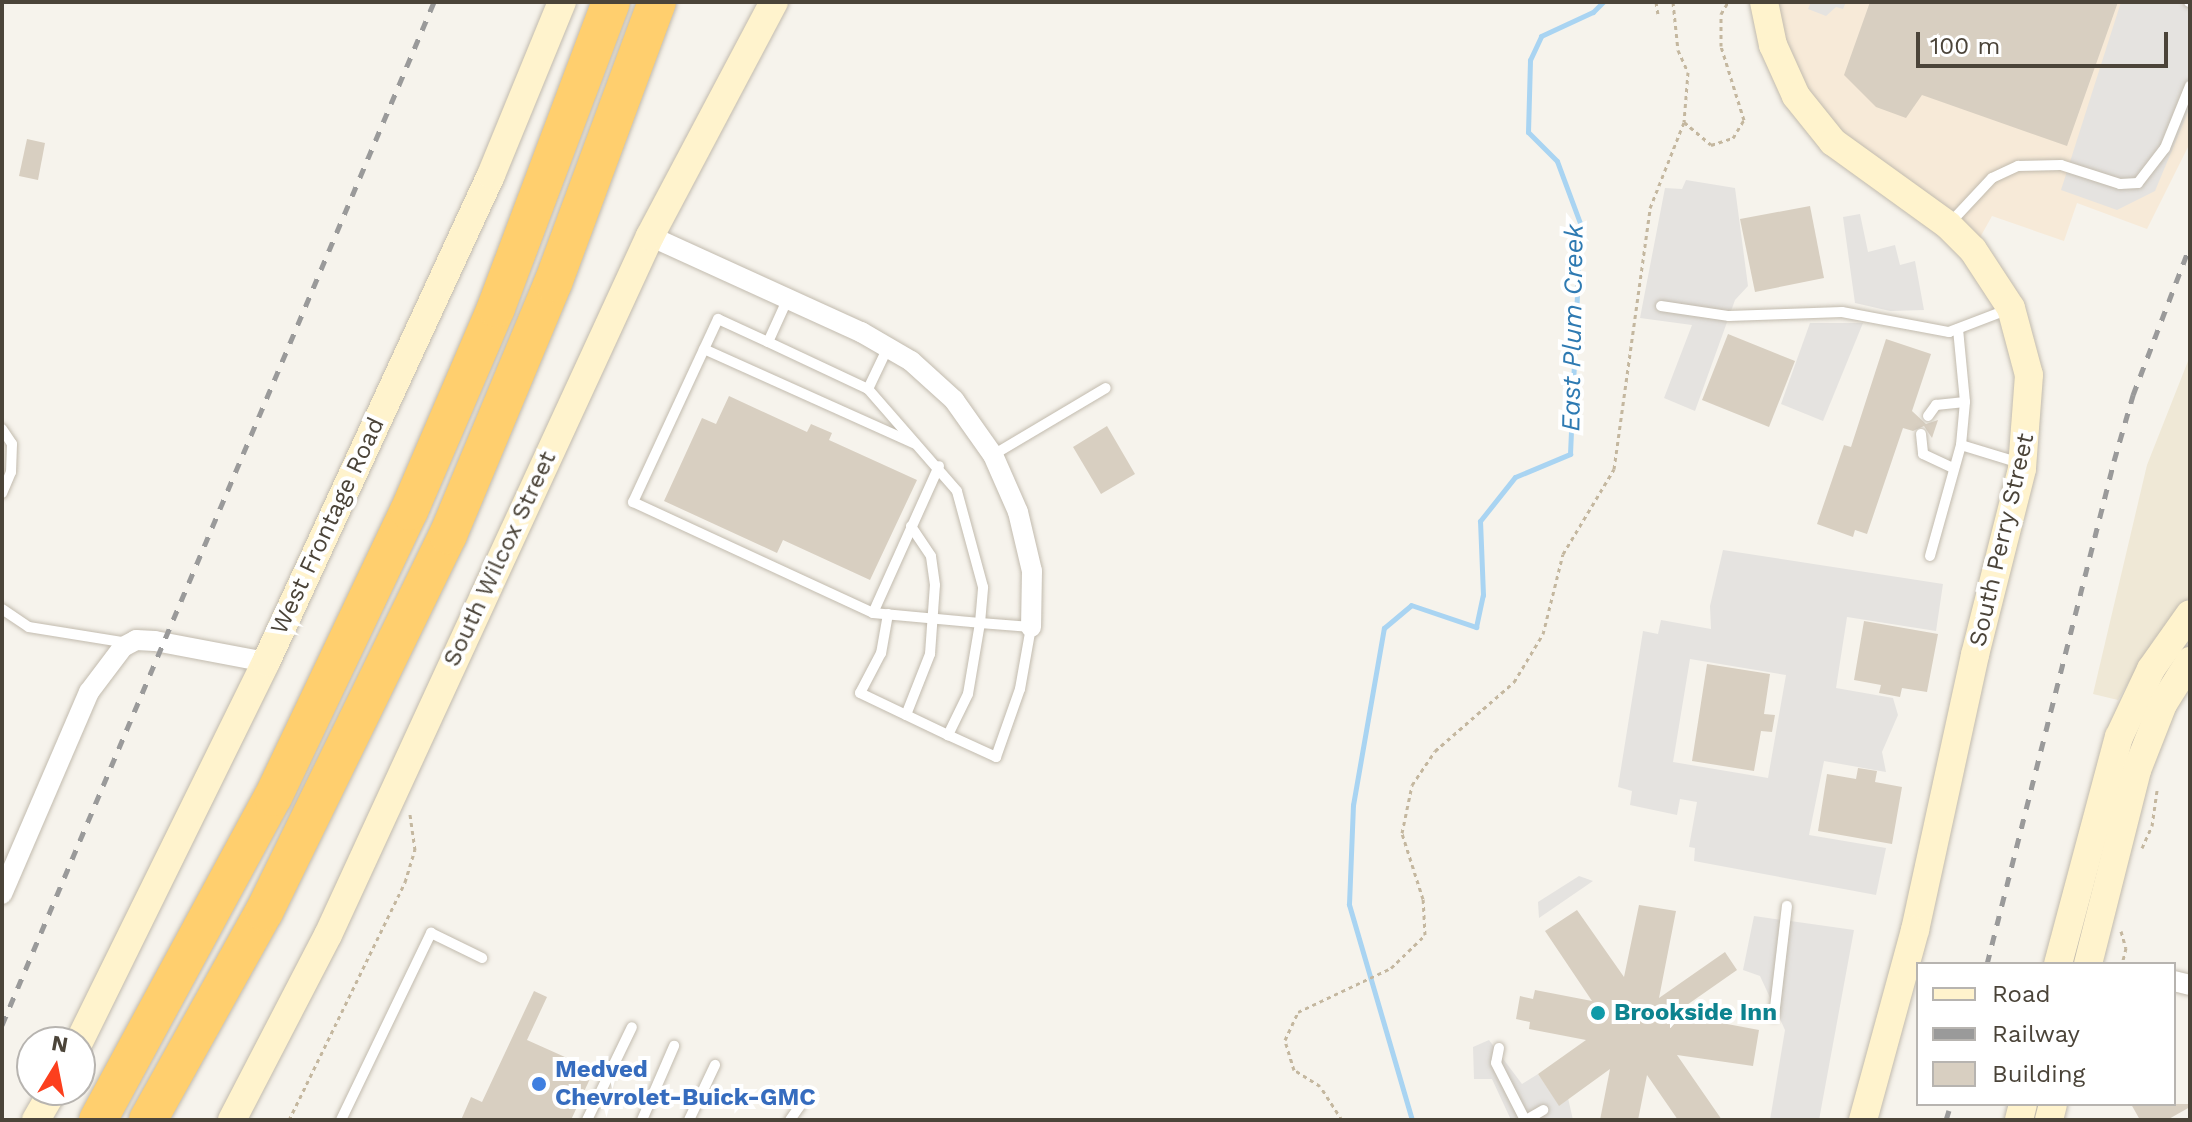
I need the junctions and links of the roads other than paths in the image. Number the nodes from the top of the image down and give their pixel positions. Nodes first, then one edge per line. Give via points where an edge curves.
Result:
1 (562, 2) edge
2 (610, 2) edge
3 (657, 2) edge
4 (774, 2) edge
5 (1764, 2) edge
6 (2190, 86) edge
7 (1948, 225) junction
8 (650, 236) junction
9 (788, 298) junction
10 (1661, 306) dead end
11 (2011, 308) junction
12 (1958, 329) junction
13 (768, 342) junction
14 (888, 347) junction
15 (704, 349) junction
16 (1106, 388) dead end
17 (868, 389) junction
18 (1965, 402) junction
19 (1928, 416) dead end
20 (2, 429) edge
21 (1921, 434) dead end
22 (1961, 445) junction
23 (921, 446) junction
24 (993, 455) junction
25 (2023, 464) junction
26 (939, 466) junction
27 (1953, 468) junction
28 (2, 493) edge
29 (911, 526) junction
30 (1930, 556) dead end
31 (2, 609) edge
32 (873, 613) junction
33 (888, 614) junction
34 (2190, 614) edge
35 (933, 618) junction
36 (980, 623) junction
37 (1031, 627) junction
38 (130, 644) junction
39 (2190, 661) edge
40 (266, 662) junction
41 (906, 715) junction
42 (948, 735) junction
43 (2, 894) edge
44 (1787, 906) dead end
45 (482, 958) dead end
46 (2060, 959) edge
47 (2085, 962) edge
48 (2093, 962) edge
49 (1774, 1016) dead end
50 (87, 1026) edge
51 (632, 1027) dead end
52 (674, 1046) dead end
53 (1499, 1048) dead end
54 (715, 1065) dead end
55 (801, 1104) dead end
56 (1543, 1110) dead end
57 (98, 1120) edge
58 (148, 1120) edge
59 (232, 1120) edge
60 (341, 1120) edge
61 (587, 1120) edge
62 (642, 1120) edge
63 (689, 1120) edge
64 (790, 1120) edge
65 (1526, 1120) edge
66 (1863, 1120) edge

1 - 40 main road, West Frontage Road via 491,175
2 - 57 highway via 496,308 396,539 273,797
3 - 58 highway via 564,255 448,535 271,898
4 - 8 main road, South Wilcox Street
5 - 7 main road, South Perry Street via 1783,71 1817,125 1854,160
6 - 7 lane via 2165,148 2138,183 2120,184 2061,165 2018,166 1992,178
7 - 11 main road, South Perry Street via 1973,250
8 - 9 street
8 - 59 main road, South Wilcox Street via 328,935
9 - 13 lane
9 - 14 street
10 - 12 lane via 1729,316 1842,312 1917,329
11 - 12 lane
11 - 25 main road, South Perry Street via 2029,375
12 - 18 lane
13 - 15 lane via 718,319
13 - 17 lane
14 - 17 lane
14 - 24 street via 944,390
15 - 23 lane
15 - 32 lane via 633,502
16 - 24 lane
17 - 23 lane
18 - 19 lane via 1936,405
18 - 22 lane
20 - 28 lane via 12,444 11,472
21 - 27 lane via 1923,454
22 - 25 lane
22 - 27 lane
23 - 26 lane
24 - 37 street via 1029,550
25 - 66 main road, South Perry Street via 1915,930
26 - 29 lane
26 - 36 lane via 957,491 974,539 983,587
27 - 30 lane
29 - 32 lane
29 - 35 lane via 931,556
31 - 38 lane via 29,627
32 - 33 lane
33 - 35 lane
33 - 41 lane via 881,653 860,693
34 - 46 main road via 2151,669 2123,726
35 - 36 lane
35 - 41 lane via 930,654
36 - 37 lane
36 - 42 lane via 968,694
37 - 42 lane via 1020,689 996,757
38 - 40 street via 155,641
38 - 43 street via 106,665 89,692
39 - 48 main road via 2163,704 2137,770
40 - 50 main road, West Frontage Road
41 - 42 lane
44 - 49 lane
45 - 60 lane via 431,933
46 - 47 street
51 - 61 lane
52 - 62 lane
53 - 65 lane via 1496,1063
54 - 63 lane
55 - 64 lane
56 - 65 lane

